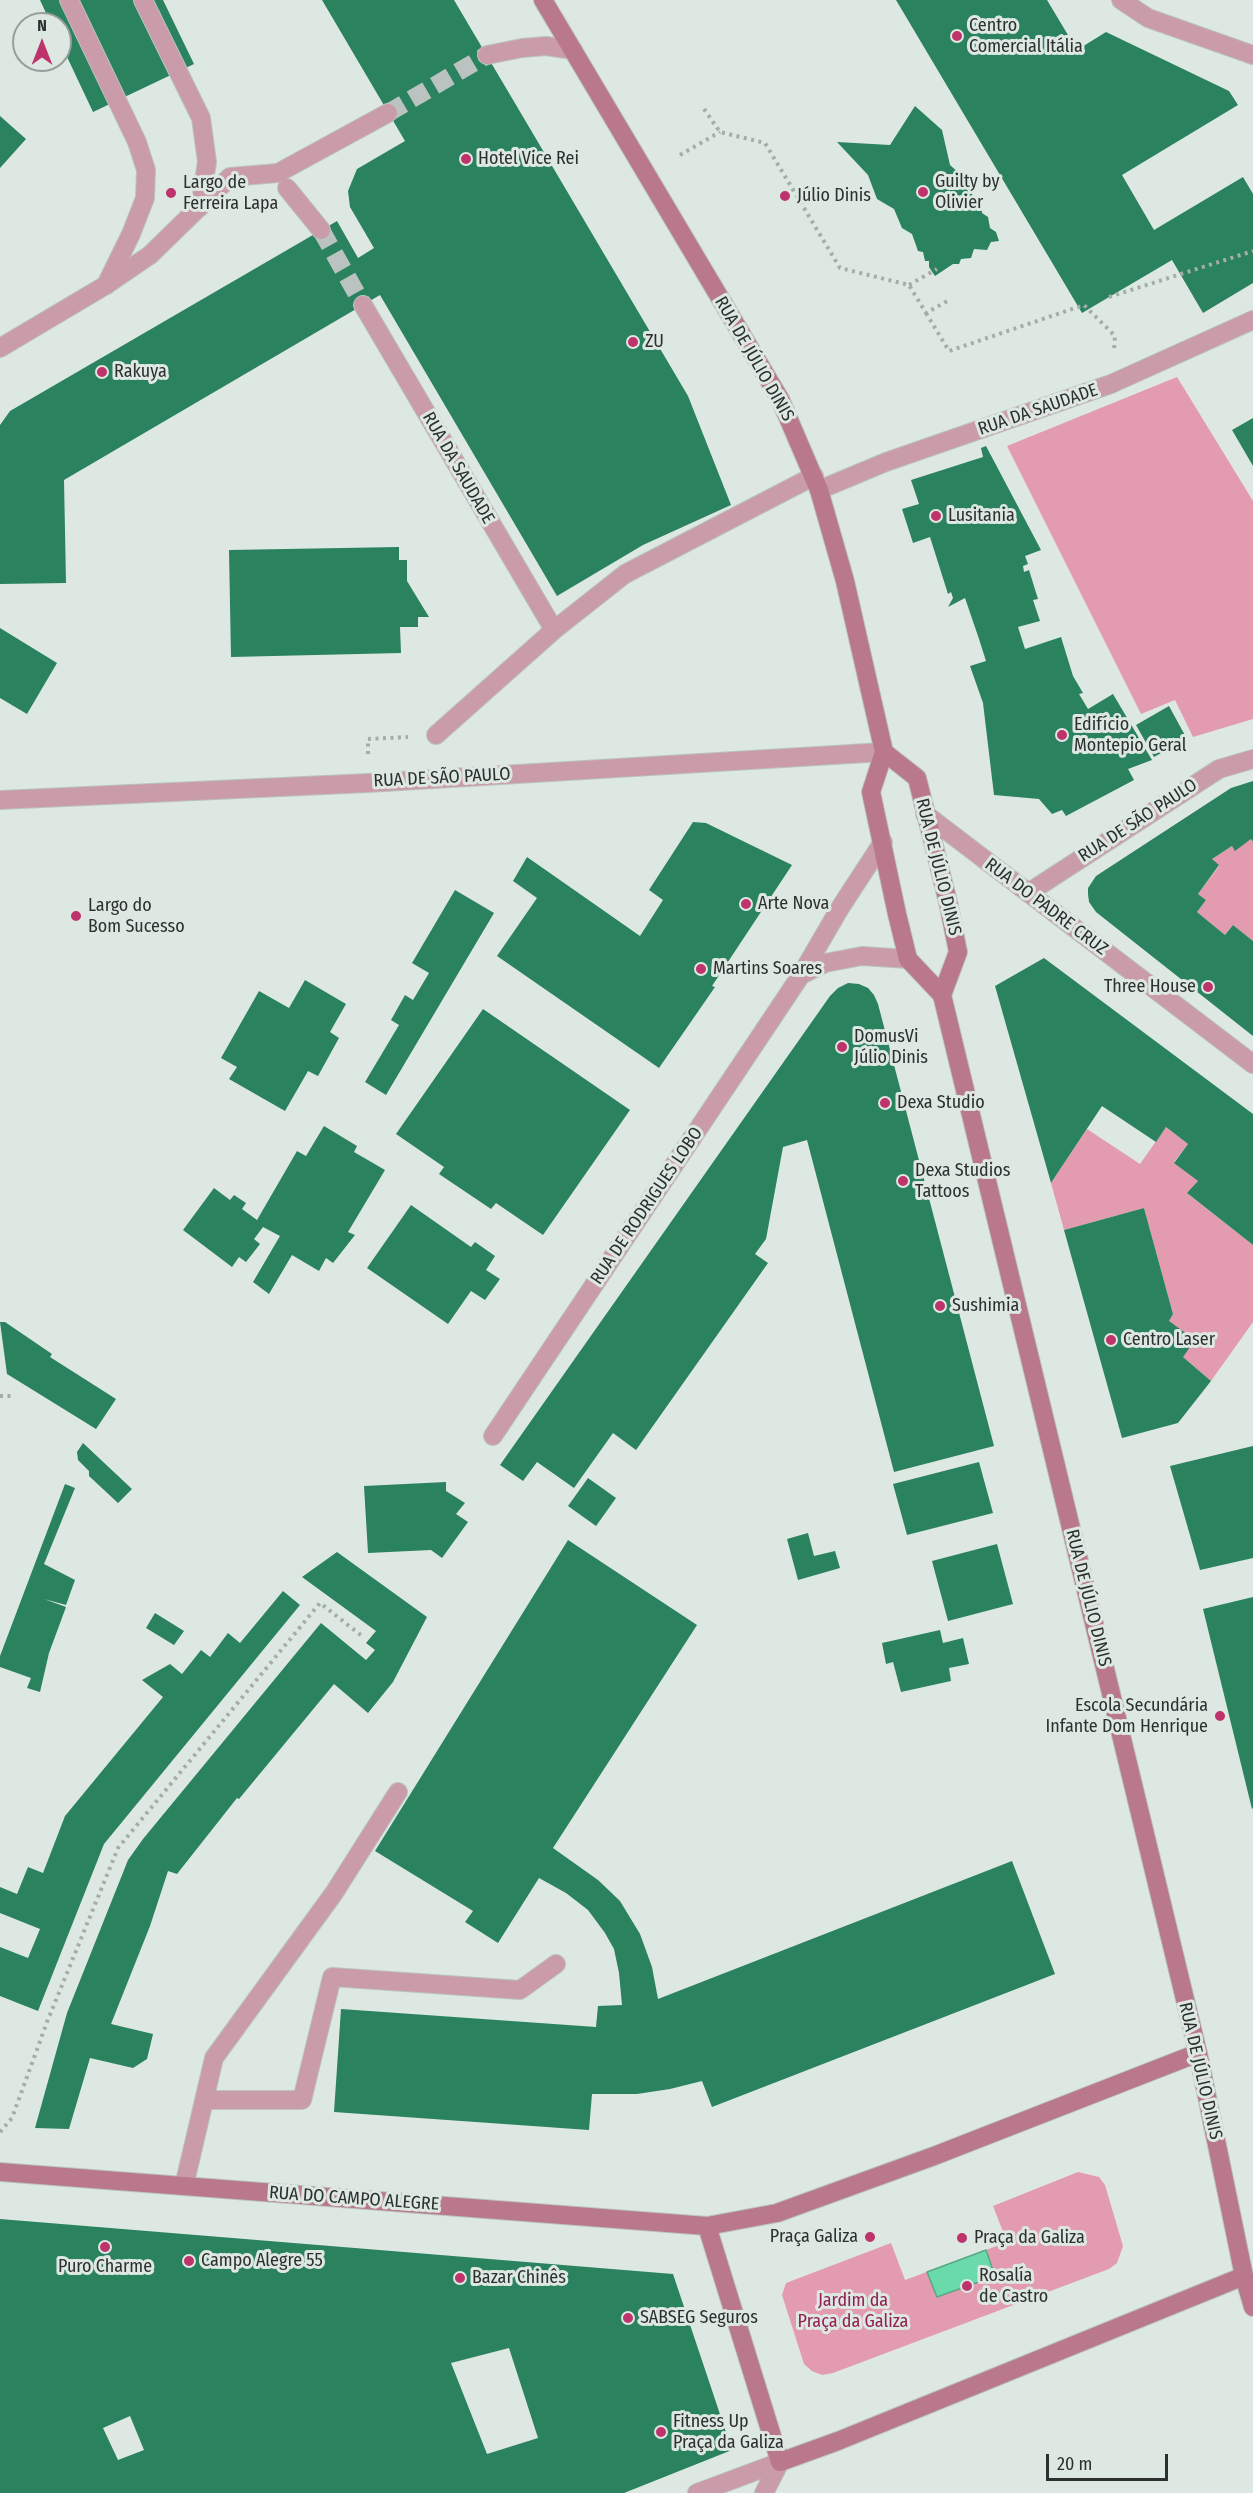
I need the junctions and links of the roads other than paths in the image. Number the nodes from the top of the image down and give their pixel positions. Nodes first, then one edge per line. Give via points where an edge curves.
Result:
1 (69, 0) edge
2 (143, 0) edge
3 (543, 0) edge
4 (1120, 0) edge
5 (573, 50) junction
6 (487, 55) tunnel mouth
7 (1253, 55) edge
8 (388, 113) tunnel mouth
9 (287, 188) dead end
10 (200, 207) junction
11 (321, 230) tunnel mouth
12 (106, 285) junction
13 (363, 305) tunnel mouth
14 (1253, 320) edge
15 (0, 348) edge
16 (817, 483) junction
17 (554, 630) junction
18 (436, 735) dead end
19 (884, 752) junction
20 (1253, 759) edge
21 (0, 800) edge
22 (925, 814) junction
23 (883, 842) junction
24 (1028, 893) junction
25 (908, 959) junction
26 (801, 975) junction
27 (942, 995) junction
28 (1253, 1064) edge
29 (493, 1436) dead end
30 (398, 1792) dead end
31 (556, 1964) dead end
32 (1198, 2053) junction
33 (204, 2100) junction
34 (0, 2172) edge
35 (184, 2186) junction
36 (707, 2226) junction
37 (1249, 2274) edge
38 (1253, 2307) edge
39 (780, 2462) junction
40 (697, 2493) edge
41 (764, 2493) edge

1 - 12 street via 137,142 146,170 145,198
2 - 10 street via 201,117 207,162
3 - 5 main road, RUA DE JÚLIO DINIS
4 - 7 street via 1148,18
5 - 6 street via 546,46
5 - 16 main road, RUA DE JÚLIO DINIS via 780,399
8 - 10 street via 279,172 230,177
9 - 11 street
10 - 12 street via 150,255
12 - 15 street
13 - 17 street, RUA DA SAUDADE
14 - 16 street, RUA DA SAUDADE via 1111,384
16 - 17 street, RUA DA SAUDADE via 625,574
16 - 19 main road, RUA DE JÚLIO DINIS via 845,581
17 - 18 street, RUA DA SAUDADE
19 - 21 street, RUA DE SÃO PAULO
19 - 22 main road, RUA DE JÚLIO DINIS via 917,778
19 - 23 main road via 871,792
20 - 24 street, RUA DE SÃO PAULO via 1219,769
22 - 24 street, RUA DO PADRE CRUZ
22 - 27 main road, RUA DE JÚLIO DINIS via 958,952
23 - 25 main road
23 - 26 street, RUA DE RODRIGUES LOBO
24 - 28 street, RUA DO PADRE CRUZ
25 - 26 street via 862,956 825,963
25 - 27 main road, RUA DE JÚLIO DINIS
26 - 29 street, RUA DE RODRIGUES LOBO
27 - 32 main road, RUA DE JÚLIO DINIS
30 - 33 street via 334,1893 214,2058
31 - 33 street via 520,1990 332,1977 302,2100
32 - 36 main road via 777,2213
32 - 37 main road, RUA DE JÚLIO DINIS
33 - 35 street
34 - 35 main road, RUA DO CAMPO ALEGRE
35 - 36 main road, RUA DO CAMPO ALEGRE
36 - 39 main road
37 - 38 main road, RUA DE JÚLIO DINIS
37 - 39 main road
39 - 40 street
39 - 41 street

